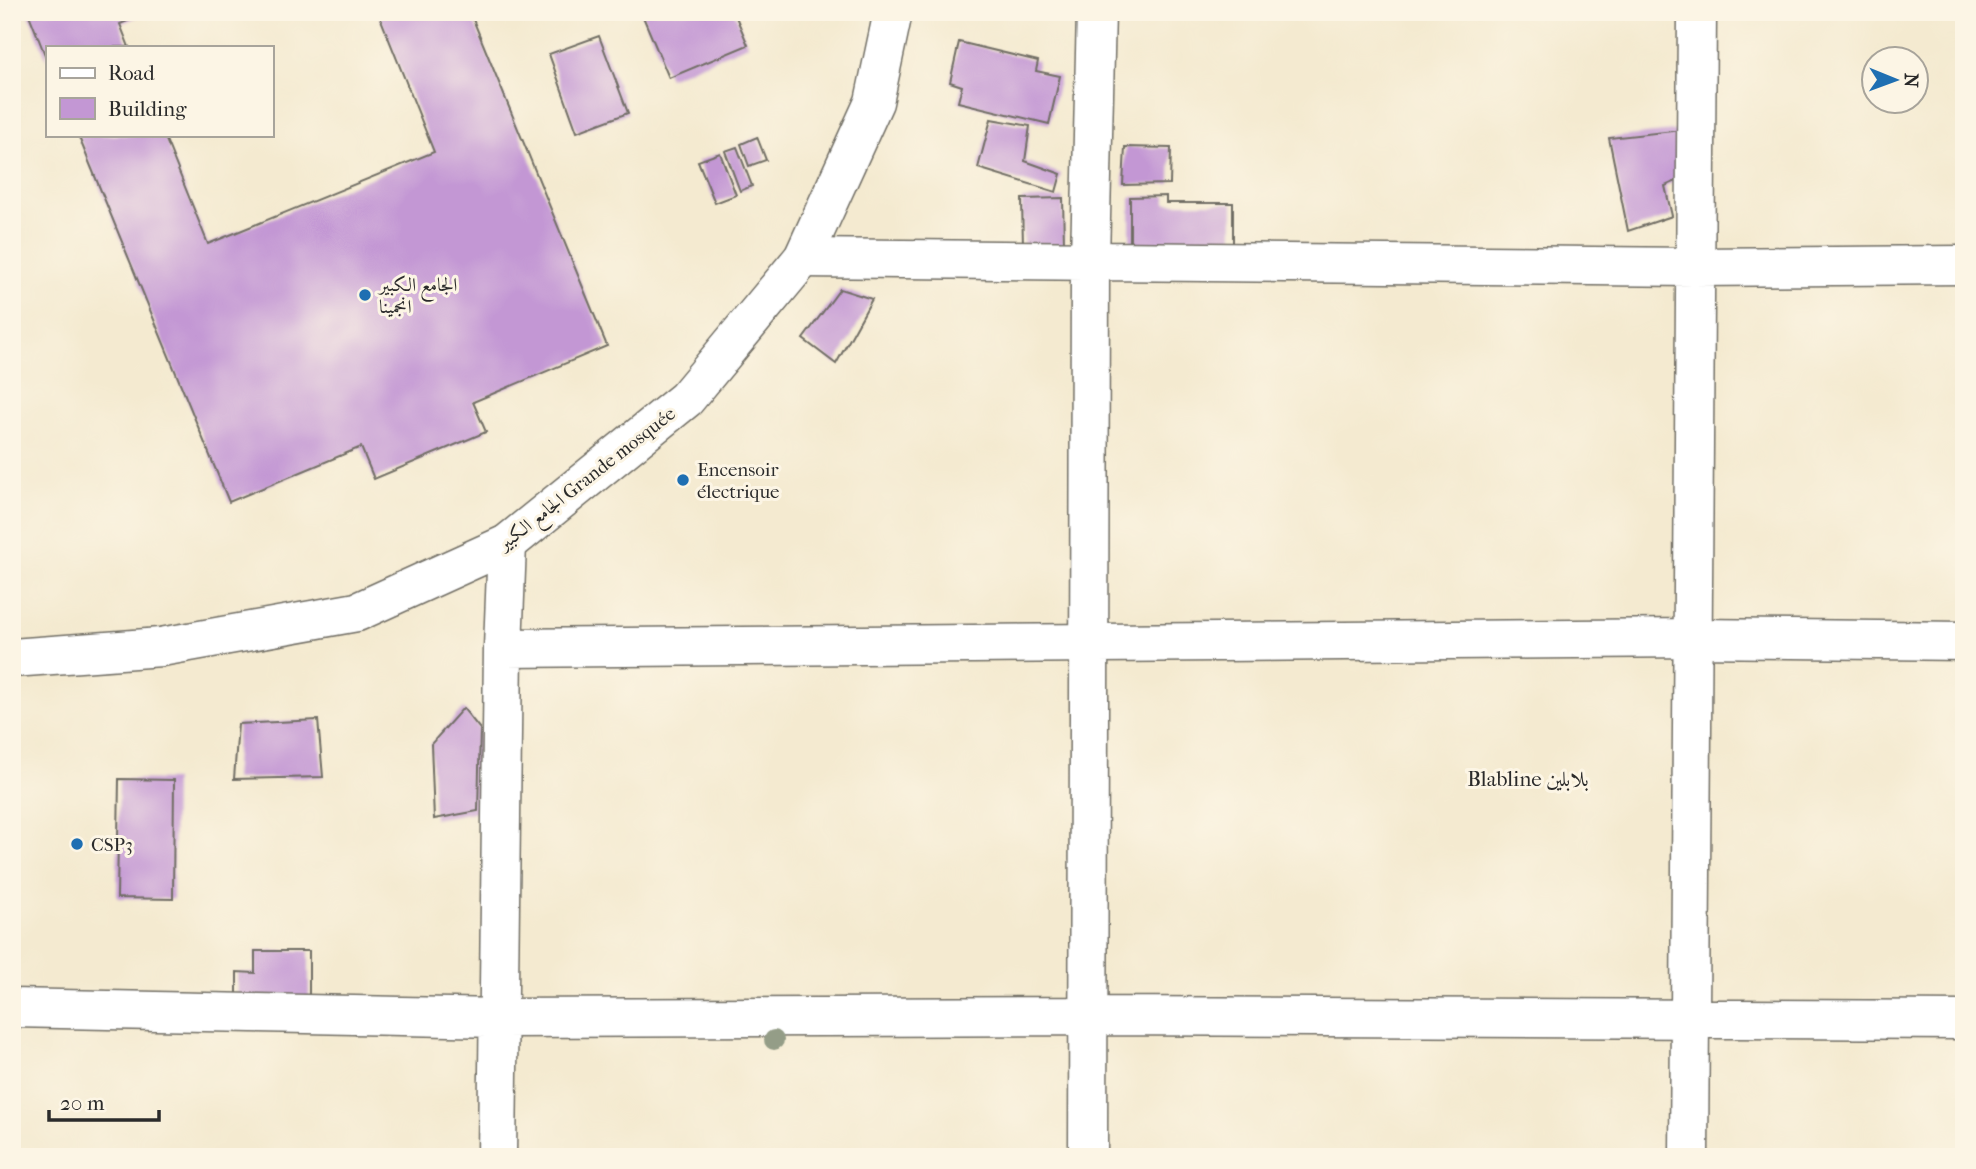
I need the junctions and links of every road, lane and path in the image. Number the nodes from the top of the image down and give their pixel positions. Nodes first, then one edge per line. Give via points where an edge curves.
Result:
1 (893, 12) edge
2 (1096, 12) edge
3 (1697, 12) edge
4 (803, 257) junction
5 (1090, 258) junction
6 (1964, 265) edge
7 (1695, 267) junction
8 (507, 544) junction
9 (1694, 638) junction
10 (1964, 641) edge
11 (1090, 645) junction
12 (503, 648) junction
13 (12, 658) edge
14 (12, 1008) edge
15 (1090, 1016) junction
16 (498, 1018) junction
17 (1692, 1019) junction
18 (1964, 1020) edge
19 (497, 1157) edge
20 (1088, 1157) edge
21 (1689, 1157) edge

1 - 4 street, الجامع الكبير Grande mosquée via 874,102
2 - 5 street
3 - 7 street
4 - 5 street
4 - 8 street, الجامع الكبير Grande mosquée via 686,399
5 - 7 street
5 - 11 street
6 - 7 street
7 - 9 street
8 - 12 street
8 - 13 street, الجامع الكبير Grande mosquée via 357,612 161,647
9 - 10 street
9 - 11 street
9 - 17 street
11 - 12 street
11 - 15 street
12 - 16 street
14 - 16 street
15 - 16 street
15 - 17 street
15 - 20 street
16 - 19 street
17 - 18 street
17 - 21 street

